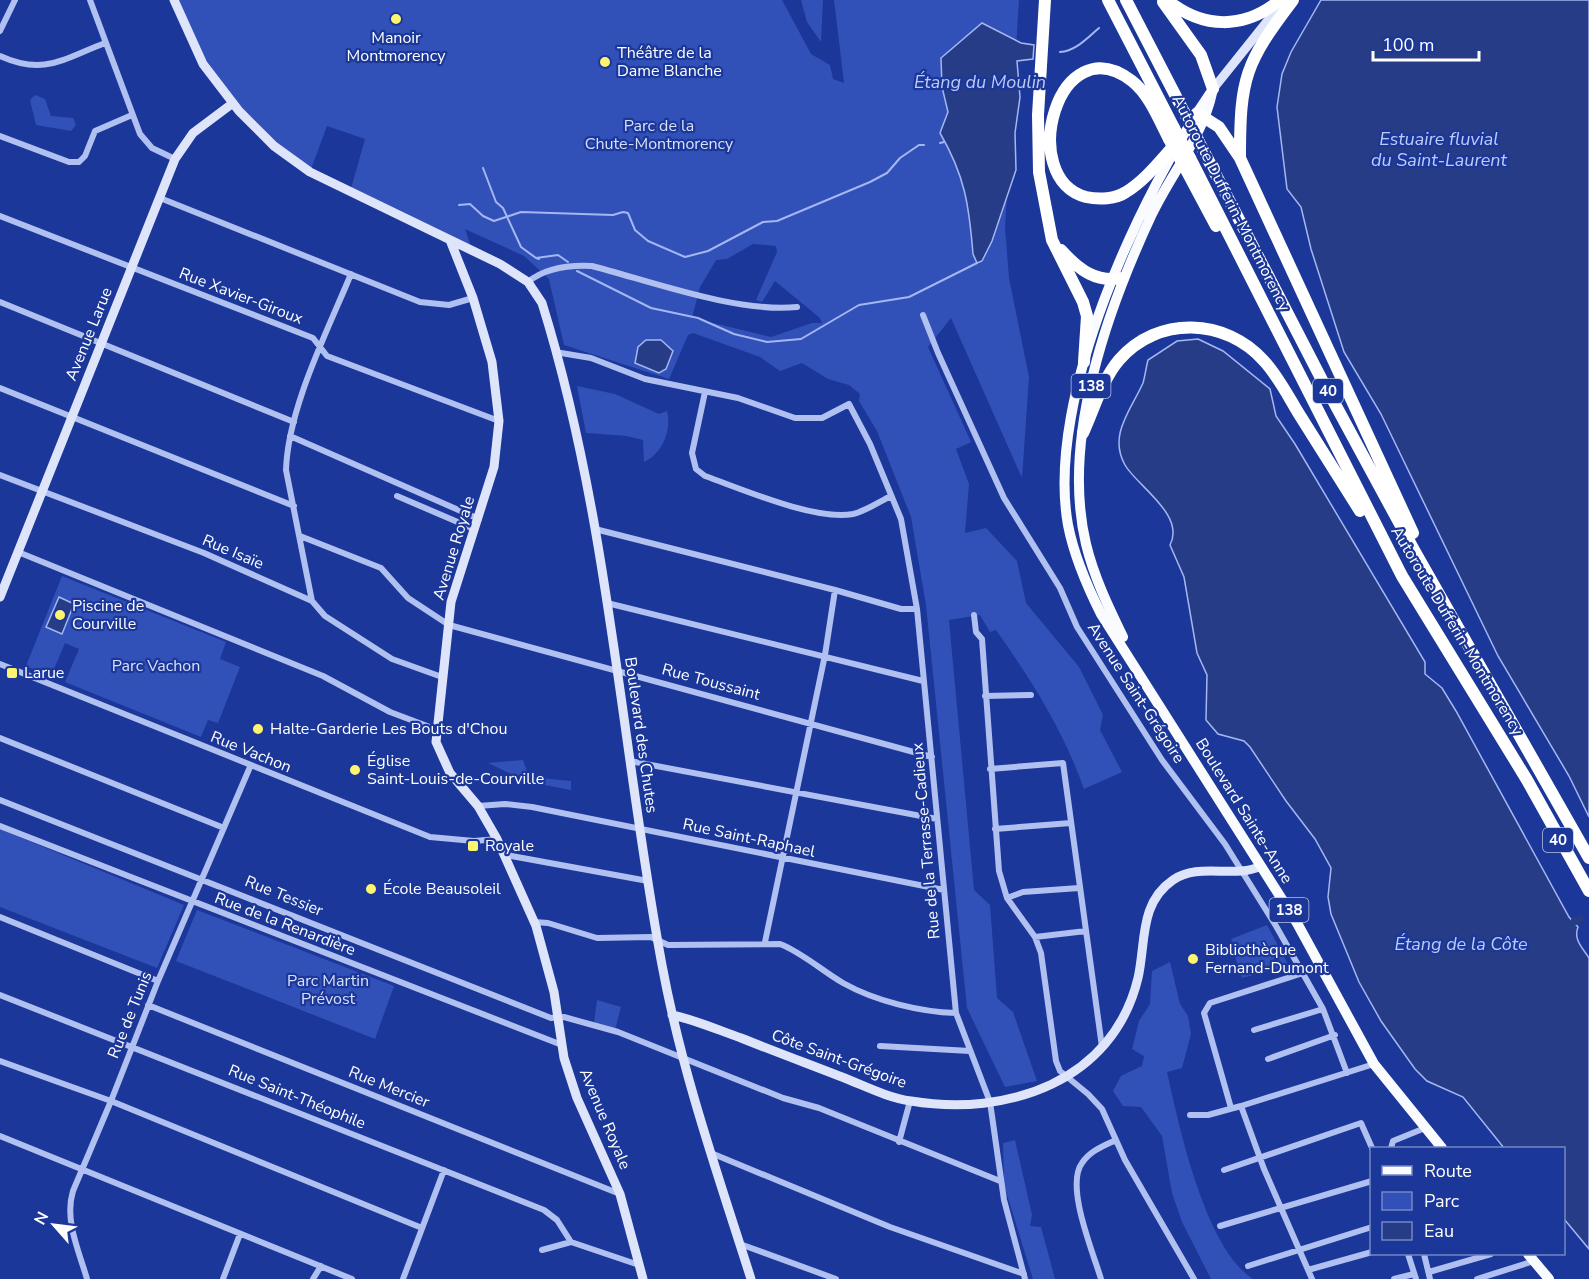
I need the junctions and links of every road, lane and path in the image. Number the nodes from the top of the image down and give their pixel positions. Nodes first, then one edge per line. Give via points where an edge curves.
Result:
1 (15, 0) edge
2 (90, 0) edge
3 (174, 0) edge
4 (1045, 0) edge
5 (1108, 0) edge
6 (1126, 0) edge
7 (1161, 0) edge
8 (1167, 0) edge
9 (1280, 0) edge
10 (1285, 0) edge
11 (1293, 0) edge
12 (0, 31) edge
13 (105, 42) junction
14 (0, 56) edge
15 (1213, 88) junction
16 (233, 103) junction
17 (1196, 114) junction
18 (132, 115) junction
19 (1175, 135) junction
20 (0, 136) edge
21 (1240, 158) junction
22 (175, 159) junction
23 (160, 198) junction
24 (0, 216) edge
25 (450, 240) junction
26 (1052, 240) junction
27 (132, 268) junction
28 (351, 274) junction
29 (1118, 279) junction
30 (528, 282) junction
31 (473, 298) junction
32 (0, 302) edge
33 (797, 307) dead end
34 (923, 315) dead end
35 (102, 343) junction
36 (321, 347) junction
37 (555, 352) junction
38 (1084, 362) junction
39 (0, 388) edge
40 (705, 392) junction
41 (72, 418) junction
42 (499, 421) junction
43 (294, 422) junction
44 (1083, 433) junction
45 (290, 436) junction
46 (0, 475) edge
47 (42, 492) junction
48 (397, 496) dead end
49 (891, 496) junction
50 (294, 506) junction
51 (478, 519) junction
52 (474, 529) junction
53 (595, 529) junction
54 (300, 536) junction
55 (18, 552) junction
56 (1402, 576) junction
57 (3, 579) edge
58 (836, 590) junction
59 (0, 597) edge
60 (312, 601) junction
61 (607, 603) junction
62 (917, 609) junction
63 (974, 615) dead end
64 (449, 625) junction
65 (1462, 638) junction
66 (825, 655) junction
67 (0, 664) edge
68 (1138, 669) junction
69 (616, 671) junction
70 (442, 677) junction
71 (923, 681) junction
72 (1031, 695) dead end
73 (985, 696) junction
74 (809, 723) junction
75 (435, 729) junction
76 (0, 738) edge
77 (932, 757) junction
78 (630, 761) junction
79 (250, 767) junction
80 (990, 769) junction
81 (1527, 780) junction
82 (796, 794) junction
83 (0, 800) edge
84 (478, 806) junction
85 (937, 819) junction
86 (1071, 823) junction
87 (0, 826) edge
88 (224, 828) junction
89 (640, 829) junction
90 (995, 829) junction
91 (497, 839) junction
92 (506, 855) junction
93 (1589, 858) edge
94 (781, 859) junction
95 (1261, 866) junction
96 (1243, 872) junction
97 (202, 878) junction
98 (648, 880) junction
99 (1079, 888) junction
100 (944, 890) junction
101 (1589, 891) edge
102 (1007, 898) junction
103 (1589, 900) edge
104 (191, 902) junction
105 (0, 917) edge
106 (534, 922) junction
107 (1086, 932) junction
108 (1035, 937) junction
109 (658, 940) junction
110 (765, 942) junction
111 (1303, 973) junction
112 (158, 981) junction
113 (0, 994) edge
114 (148, 1005) junction
115 (1323, 1009) junction
116 (956, 1013) junction
117 (672, 1015) junction
118 (557, 1017) junction
119 (1254, 1030) dead end
120 (1335, 1035) junction
121 (562, 1045) junction
122 (131, 1046) junction
123 (880, 1046) dead end
124 (1102, 1048) junction
125 (970, 1051) junction
126 (683, 1058) junction
127 (1268, 1059) dead end
128 (0, 1061) edge
129 (1374, 1064) junction
130 (1347, 1073) junction
131 (1067, 1077) junction
132 (111, 1101) junction
133 (910, 1101) junction
134 (990, 1102) junction
135 (1241, 1106) junction
136 (1231, 1108) junction
137 (1190, 1115) dead end
138 (1425, 1128) junction
139 (0, 1136) edge
140 (1116, 1140) junction
141 (899, 1142) junction
142 (1390, 1146) edge
143 (1371, 1147) edge
144 (1440, 1147) edge
145 (709, 1152) junction
146 (1259, 1157) junction
147 (82, 1170) junction
148 (444, 1170) junction
149 (1224, 1170) dead end
150 (1000, 1181) junction
151 (1370, 1181) edge
152 (620, 1194) junction
153 (1281, 1208) junction
154 (1220, 1226) dead end
155 (1370, 1227) edge
156 (423, 1228) junction
157 (240, 1234) junction
158 (571, 1242) junction
159 (740, 1244) junction
160 (1299, 1248) junction
161 (542, 1250) dead end
162 (1370, 1252) edge
163 (1408, 1255) edge
164 (1424, 1255) edge
165 (1488, 1255) edge
166 (1531, 1257) edge
167 (639, 1265) junction
168 (321, 1266) junction
169 (1248, 1266) dead end
170 (1308, 1270) junction
171 (1024, 1276) edge
172 (1415, 1276) edge
173 (1430, 1276) edge
174 (87, 1279) edge
175 (223, 1279) edge
176 (313, 1279) edge
177 (352, 1279) edge
178 (403, 1279) edge
179 (643, 1279) edge
180 (751, 1279) edge
181 (836, 1279) edge
182 (1101, 1279) edge
183 (1194, 1279) edge
184 (1312, 1279) edge
185 (1394, 1279) edge
186 (1477, 1279) edge
187 (1549, 1279) edge

1 - 12 street
2 - 13 street
3 - 16 street via 203,64
4 - 26 highway via 1038,144 1042,197
5 - 19 highway, Autoroute Dufferin-Montmorency
6 - 17 highway, Autoroute Dufferin-Montmorency / 40
7 - 15 highway via 1201,56
8 - 9 highway via 1199,19 1226,23 1253,18
10 - 15 street, Boulevard Sainte-Anne
11 - 21 highway via 1262,40 1246,74
13 - 14 street via 47,65 21,66
13 - 18 street
15 - 17 main road, Boulevard Sainte-Anne / 138
16 - 22 street, Avenue Larue via 193,133
16 - 25 street via 274,146 310,172
17 - 19 main road, Boulevard Sainte-Anne
17 - 21 highway via 1223,132
17 - 29 main road, Boulevard Sainte-Anne / 138 via 1153,212
17 - 65 highway, Autoroute Dufferin-Montmorency / 40, bridge via 1199,142
18 - 20 street via 95,131 79,162 69,162
18 - 22 street via 140,134 153,148
19 - 19 highway via 1143,179 1125,193 1083,196 1064,182 1054,163 1054,115 1064,88 1074,78 1098,70 1133,81
19 - 29 main road, Boulevard Sainte-Anne
19 - 56 highway, Autoroute Dufferin-Montmorency / 40, bridge via 1248,287 1289,355
21 - 65 highway
22 - 23 street, Avenue Larue
23 - 27 street, Avenue Larue
23 - 28 street
24 - 27 street, Rue Xavier-Giroux
25 - 30 street, Boulevard des Chutes
25 - 31 street, Avenue Royale
26 - 29 highway via 1081,270
26 - 38 highway via 1083,302 1088,328
27 - 35 street, Avenue Larue
27 - 36 street, Rue Xavier-Giroux via 313,338
28 - 31 street via 434,306
28 - 36 street
29 - 38 main road, Boulevard Sainte-Anne
29 - 44 main road, Boulevard Sainte-Anne / 138
30 - 33 street via 542,272 592,266 748,307
30 - 37 street, Boulevard des Chutes via 542,303
31 - 42 street, Avenue Royale via 492,362
32 - 35 street
34 - 96 street, Avenue Saint-Grégoire via 1004,498 1060,588 1077,627 1162,760
35 - 41 street, Avenue Larue
35 - 43 street
36 - 42 street, Rue Xavier-Giroux via 327,356
36 - 43 street
37 - 40 street via 591,357 645,379
37 - 53 street, Boulevard des Chutes
38 - 68 main road, Boulevard Sainte-Anne / 138 via 1066,442 1068,524 1092,597
39 - 41 street
40 - 49 street, Rue de la Terrasse-Cadieux via 738,398 795,418 822,418 849,404
40 - 49 street via 693,453 696,469 705,476 786,504 837,515 862,511
41 - 47 street, Avenue Larue
41 - 50 street
42 - 51 street, Avenue Royale via 494,466
43 - 45 street
44 - 56 highway via 1110,373 1139,343 1181,327 1209,328 1230,335 1255,351 1273,372
44 - 68 main road, Boulevard Sainte-Anne / 138 via 1080,491 1085,542 1101,590
45 - 50 street via 286,470
45 - 51 street
46 - 47 street, Rue Isaïe
47 - 55 street, Avenue Larue
47 - 60 street, Rue Isaïe via 204,553
48 - 52 street
49 - 62 street, Rue de la Terrasse-Cadieux via 901,519
50 - 54 street
51 - 52 street, Avenue Royale
52 - 64 street, Avenue Royale via 451,602
53 - 58 street
53 - 61 street, Boulevard des Chutes
54 - 60 street
54 - 64 street, Rue Toussaint via 381,568 408,598
55 - 57 street, Avenue Larue
55 - 75 street via 322,676 390,712
56 - 81 highway, Autoroute Dufferin-Montmorency / 40
57 - 59 street, Avenue Larue
58 - 62 street via 901,609
58 - 66 street
60 - 70 street, Rue Isaïe via 325,616 392,659
61 - 66 street
61 - 69 street, Boulevard des Chutes
62 - 71 street, Rue de la Terrasse-Cadieux
63 - 73 street via 976,632 982,639
64 - 69 street, Rue Toussaint
64 - 70 street, Avenue Royale
65 - 93 highway, Autoroute Dufferin-Montmorency / 40
66 - 71 street
66 - 74 street
67 - 79 street, Rue Vachon
68 - 95 main road, Boulevard Sainte-Anne / 138
69 - 74 street, Rue Toussaint
69 - 78 street, Boulevard des Chutes
70 - 75 street, Avenue Royale
71 - 77 street, Rue de la Terrasse-Cadieux
72 - 73 street
73 - 80 street
74 - 77 street, Rue Toussaint
74 - 82 street
75 - 84 street, Avenue Royale via 442,761
76 - 88 street
77 - 85 street, Rue de la Terrasse-Cadieux
78 - 82 street
78 - 89 street, Boulevard des Chutes
79 - 88 street, Rue de Tunis
79 - 91 street, Rue Vachon via 430,837
80 - 86 street via 1063,764
80 - 90 street
81 - 101 highway, Autoroute Dufferin-Montmorency
81 - 103 highway, 40
82 - 85 street
82 - 94 street
83 - 97 street, Rue Tessier
84 - 89 street, Rue Saint-Raphael via 532,807
84 - 91 street, Avenue Royale
85 - 100 street, Rue de la Terrasse-Cadieux
86 - 90 street
86 - 99 street
87 - 104 street, Rue de la Renardière
88 - 97 street, Rue de Tunis
89 - 94 street, Rue Saint-Raphael
89 - 98 street, Boulevard des Chutes
90 - 102 street via 999,871
91 - 92 street, Avenue Royale
92 - 98 street
92 - 106 street, Avenue Royale
94 - 100 street, Rue Saint-Raphael
94 - 110 street
95 - 96 street, Côte Saint-Grégoire
95 - 129 main road, Boulevard Sainte-Anne / 138 via 1308,942
96 - 111 street, Avenue Saint-Grégoire
96 - 124 street, Côte Saint-Grégoire via 1193,872 1173,880 1155,898 1144,923 1143,949 1129,1009
97 - 104 street, Rue de Tunis
97 - 118 street, Rue Tessier via 551,1018
98 - 109 street, Boulevard des Chutes
99 - 102 street via 1023,892
99 - 107 street
100 - 116 street, Rue de la Terrasse-Cadieux
102 - 108 street
104 - 112 street, Rue de Tunis
104 - 121 street, Rue de la Renardière
105 - 112 street
106 - 109 street via 597,938
106 - 118 street, Avenue Royale via 545,950
107 - 108 street
107 - 124 street
108 - 131 street via 1041,954 1056,1061
109 - 110 street via 668,945
109 - 117 street, Boulevard des Chutes
110 - 116 street via 792,949 844,984 875,996 936,1012
111 - 115 street, Avenue Saint-Grégoire
111 - 136 street via 1205,1007 1203,1013
112 - 114 street, Rue de Tunis
113 - 122 street, Rue Saint-Théophile
114 - 122 street, Rue de Tunis
114 - 152 street, Rue Mercier
115 - 119 street
115 - 120 street, Avenue Saint-Grégoire
116 - 125 street, Rue de la Terrasse-Cadieux
117 - 126 street, Boulevard des Chutes
117 - 133 street, Côte Saint-Grégoire
118 - 121 street, Avenue Royale
118 - 126 street, Rue Tessier via 618,1032
120 - 127 street
120 - 130 street, Avenue Saint-Grégoire
121 - 152 street, Avenue Royale via 577,1098
122 - 132 street, Rue de Tunis
122 - 148 street, Rue Saint-Théophile
123 - 125 street
124 - 131 street, Côte Saint-Grégoire
125 - 134 street, Rue de la Terrasse-Cadieux
126 - 141 street, Rue Tessier
126 - 145 street, Boulevard des Chutes
128 - 132 street
129 - 130 street
129 - 138 main road, Boulevard Sainte-Anne / 138
130 - 135 street
131 - 134 street, Côte Saint-Grégoire via 1037,1092
131 - 140 street via 1095,1100
132 - 147 street, Rue de Tunis
132 - 156 street
133 - 134 street, Côte Saint-Grégoire
133 - 141 street
134 - 150 street, Rue de la Terrasse-Cadieux
135 - 136 street
135 - 146 street
136 - 137 street via 1208,1115
138 - 142 street
138 - 144 main road, Boulevard Sainte-Anne / 138
139 - 147 street
140 - 182 street via 1092,1152 1075,1177
140 - 183 street
141 - 150 street, Rue Tessier
143 - 146 street via 1361,1123
145 - 159 street, Boulevard des Chutes
145 - 171 street via 890,1227
146 - 149 street
146 - 153 street
147 - 157 street
147 - 174 street, Rue de Tunis via 69,1211
148 - 156 street
148 - 158 street, Rue Saint-Théophile via 544,1210 557,1220
150 - 171 street, Rue de la Terrasse-Cadieux
151 - 153 street
152 - 167 street, Avenue Royale
153 - 154 street
153 - 160 street
155 - 160 street
156 - 178 street
157 - 168 street
157 - 175 street
158 - 161 street
158 - 167 street
159 - 180 street, Boulevard des Chutes
159 - 181 street
160 - 169 street
160 - 170 street
162 - 170 street
163 - 172 street
164 - 173 street
165 - 173 street
166 - 186 street
166 - 187 main road
167 - 179 street, Avenue Royale
168 - 176 street
168 - 177 street
170 - 184 street
172 - 185 street

